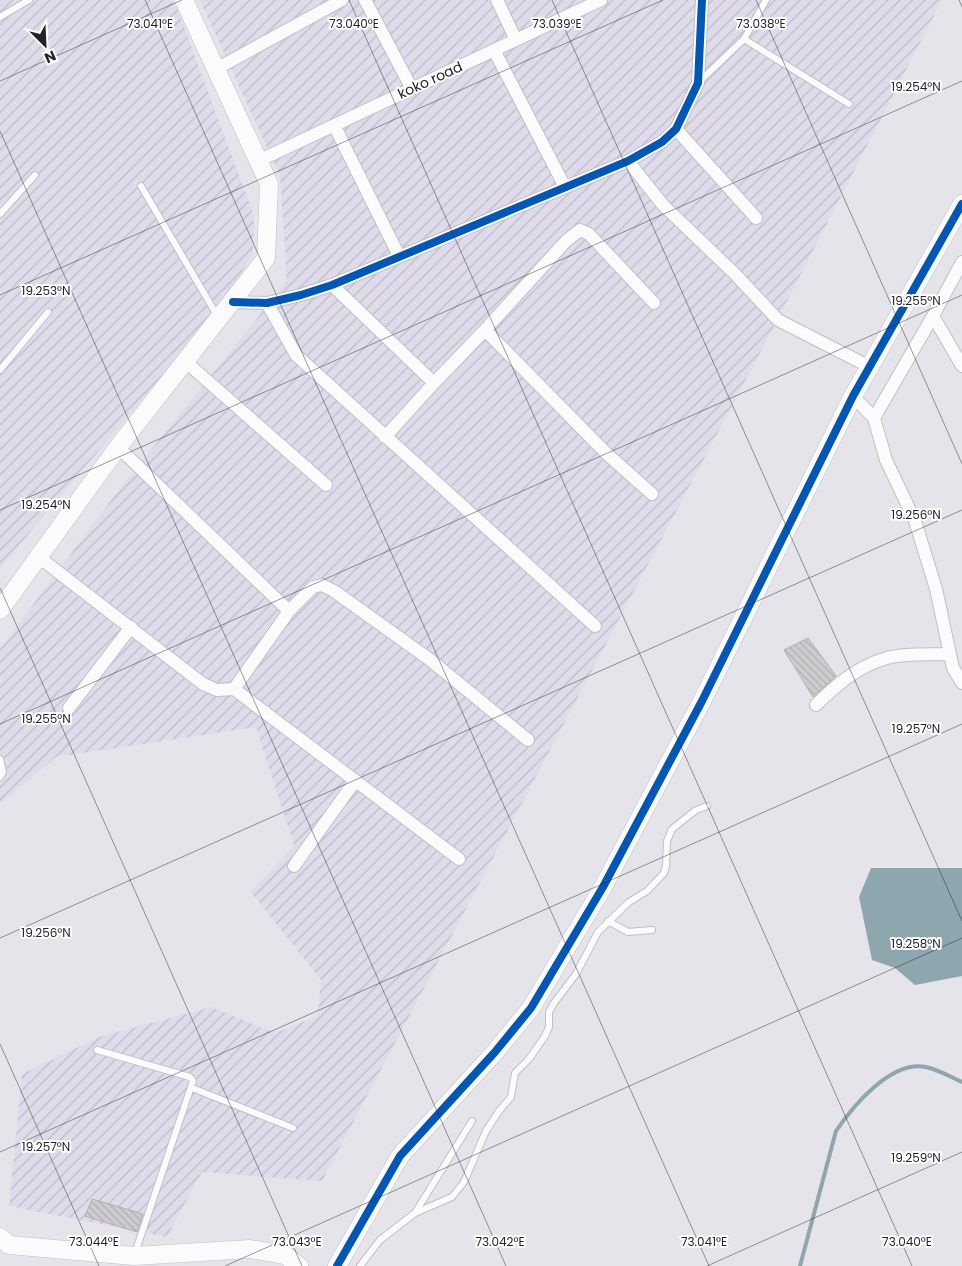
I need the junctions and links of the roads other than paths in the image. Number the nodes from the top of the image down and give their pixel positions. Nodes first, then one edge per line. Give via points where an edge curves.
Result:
1 (29, 0) edge
2 (184, 0) edge
3 (342, 0) edge
4 (365, 0) edge
5 (497, 0) edge
6 (601, 0) edge
7 (702, 0) edge
8 (766, 0) edge
9 (0, 17) edge
10 (516, 40) junction
11 (744, 40) junction
12 (494, 50) junction
13 (216, 69) junction
14 (698, 84) junction
15 (412, 89) junction
16 (849, 104) dead end
17 (334, 125) junction
18 (676, 129) junction
19 (258, 161) junction
20 (628, 161) junction
21 (35, 174) dead end
22 (141, 186) dead end
23 (565, 187) junction
24 (962, 204) edge
25 (0, 214) edge
26 (756, 218) dead end
27 (399, 256) junction
28 (962, 262) edge
29 (332, 284) junction
30 (234, 302) junction
31 (267, 303) junction
32 (654, 303) dead end
33 (48, 312) dead end
34 (933, 316) junction
35 (219, 320) junction
36 (485, 330) junction
37 (186, 362) junction
38 (962, 366) edge
39 (870, 367) junction
40 (0, 370) edge
41 (434, 383) junction
42 (853, 396) junction
43 (874, 418) junction
44 (385, 437) junction
45 (118, 447) junction
46 (326, 485) dead end
47 (652, 494) dead end
48 (40, 558) junction
49 (0, 609) edge
50 (290, 611) junction
51 (596, 626) dead end
52 (131, 627) junction
53 (949, 654) junction
54 (962, 683) edge
55 (234, 689) junction
56 (816, 705) dead end
57 (69, 708) dead end
58 (528, 740) dead end
59 (0, 759) edge
60 (0, 777) edge
61 (356, 781) junction
62 (707, 806) dead end
63 (459, 859) dead end
64 (294, 866) dead end
65 (608, 921) junction
66 (652, 930) dead end
67 (97, 1050) dead end
68 (192, 1088) junction
69 (472, 1121) dead end
70 (293, 1128) dead end
71 (415, 1213) junction
72 (3, 1244) edge
73 (132, 1261) edge
74 (299, 1266) edge
75 (337, 1266) edge
76 (360, 1266) edge

1 - 9 lane
2 - 13 street
3 - 13 street
4 - 15 street
5 - 10 street
6 - 10 street, koko road
7 - 14 street
8 - 11 lane
10 - 12 street, koko road
11 - 14 lane
11 - 16 lane
12 - 15 street, koko road
12 - 23 street
13 - 19 street
14 - 18 street
15 - 17 street, koko road
17 - 19 street, koko road
17 - 27 street
18 - 20 street via 662,142
18 - 26 street
19 - 30 street via 269,184 266,258
20 - 23 street
20 - 39 street via 662,205 778,320
21 - 25 lane
22 - 35 lane
23 - 27 street
24 - 39 street
27 - 29 street
28 - 34 street
29 - 31 street
29 - 41 street
30 - 31 street
30 - 35 street
31 - 44 street via 296,354
32 - 36 street via 590,234 580,230 566,241
33 - 40 lane
34 - 38 street
34 - 43 street
35 - 37 street
36 - 41 street
36 - 47 street
37 - 45 street
37 - 46 street
39 - 42 street
41 - 44 street
42 - 43 street
42 - 75 street via 702,701 603,887 546,984 495,1052 400,1156
43 - 53 street via 886,460 915,521 936,589
44 - 51 street
45 - 48 street
45 - 50 street
48 - 49 street
48 - 52 street
50 - 55 street
50 - 58 street via 313,587 322,585 328,588 429,659
52 - 55 street via 204,684 217,690
52 - 57 street
53 - 54 street
53 - 56 street via 887,658 841,681
55 - 61 street
59 - 60 lane via 3,772
61 - 63 street
61 - 64 street
62 - 65 lane via 672,828 667,841 664,873 647,891
65 - 66 lane via 628,932
65 - 71 lane via 549,1012 549,1028 545,1036 515,1074 511,1098 486,1131 464,1182 452,1197
67 - 68 lane via 190,1077
68 - 70 lane
68 - 73 lane
69 - 71 lane
71 - 76 lane via 380,1240
72 - 73 street
73 - 74 street via 250,1249 285,1255

